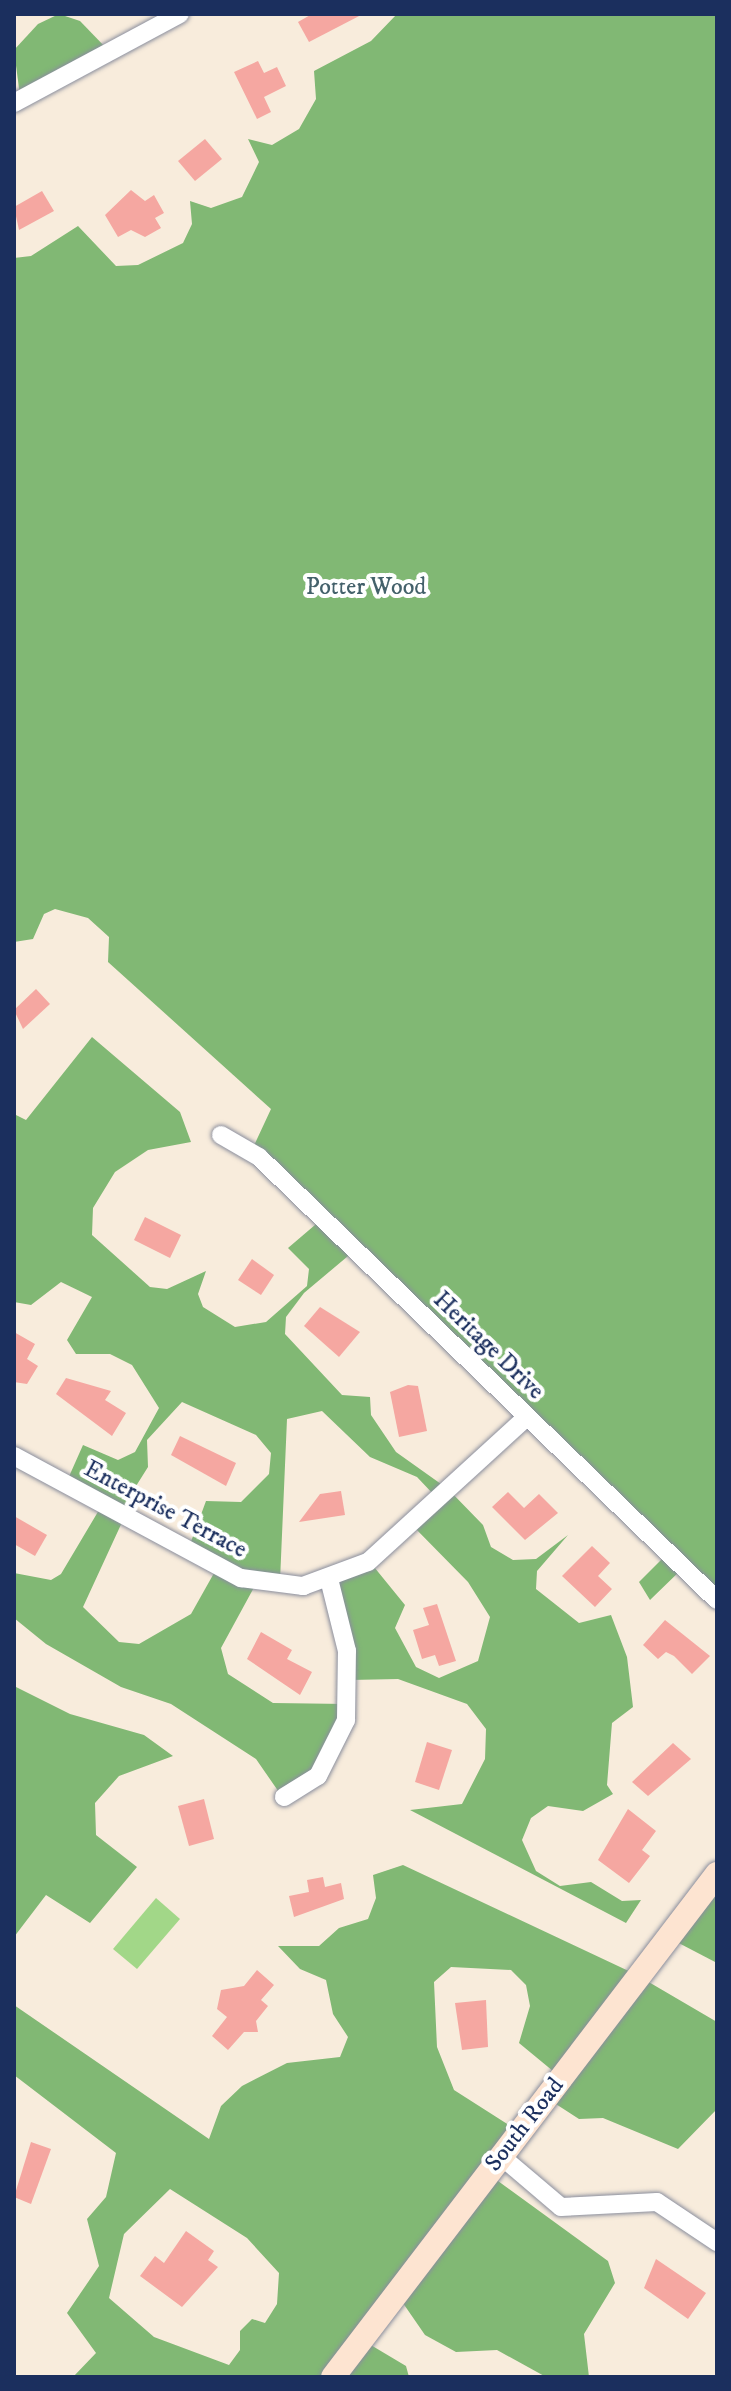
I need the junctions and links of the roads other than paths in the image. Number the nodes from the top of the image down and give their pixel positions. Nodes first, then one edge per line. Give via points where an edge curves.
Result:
1 (180, 14) edge
2 (14, 103) edge
3 (221, 1135) dead end
4 (527, 1417) junction
5 (14, 1456) edge
6 (329, 1579) junction
7 (717, 1600) edge
8 (284, 1797) dead end
9 (717, 1874) edge
10 (502, 2157) junction
11 (717, 2242) edge
12 (333, 2377) edge

1 - 2 street
3 - 4 street, Heritage Drive via 259,1157
4 - 6 street, Enterprise Terrace via 368,1562
4 - 7 street, Heritage Drive
5 - 6 street, Enterprise Terrace via 241,1578 303,1586
6 - 8 street via 347,1651 346,1720 318,1776
9 - 10 street, South Road
10 - 11 street via 561,2207 657,2202
10 - 12 street, South Road

